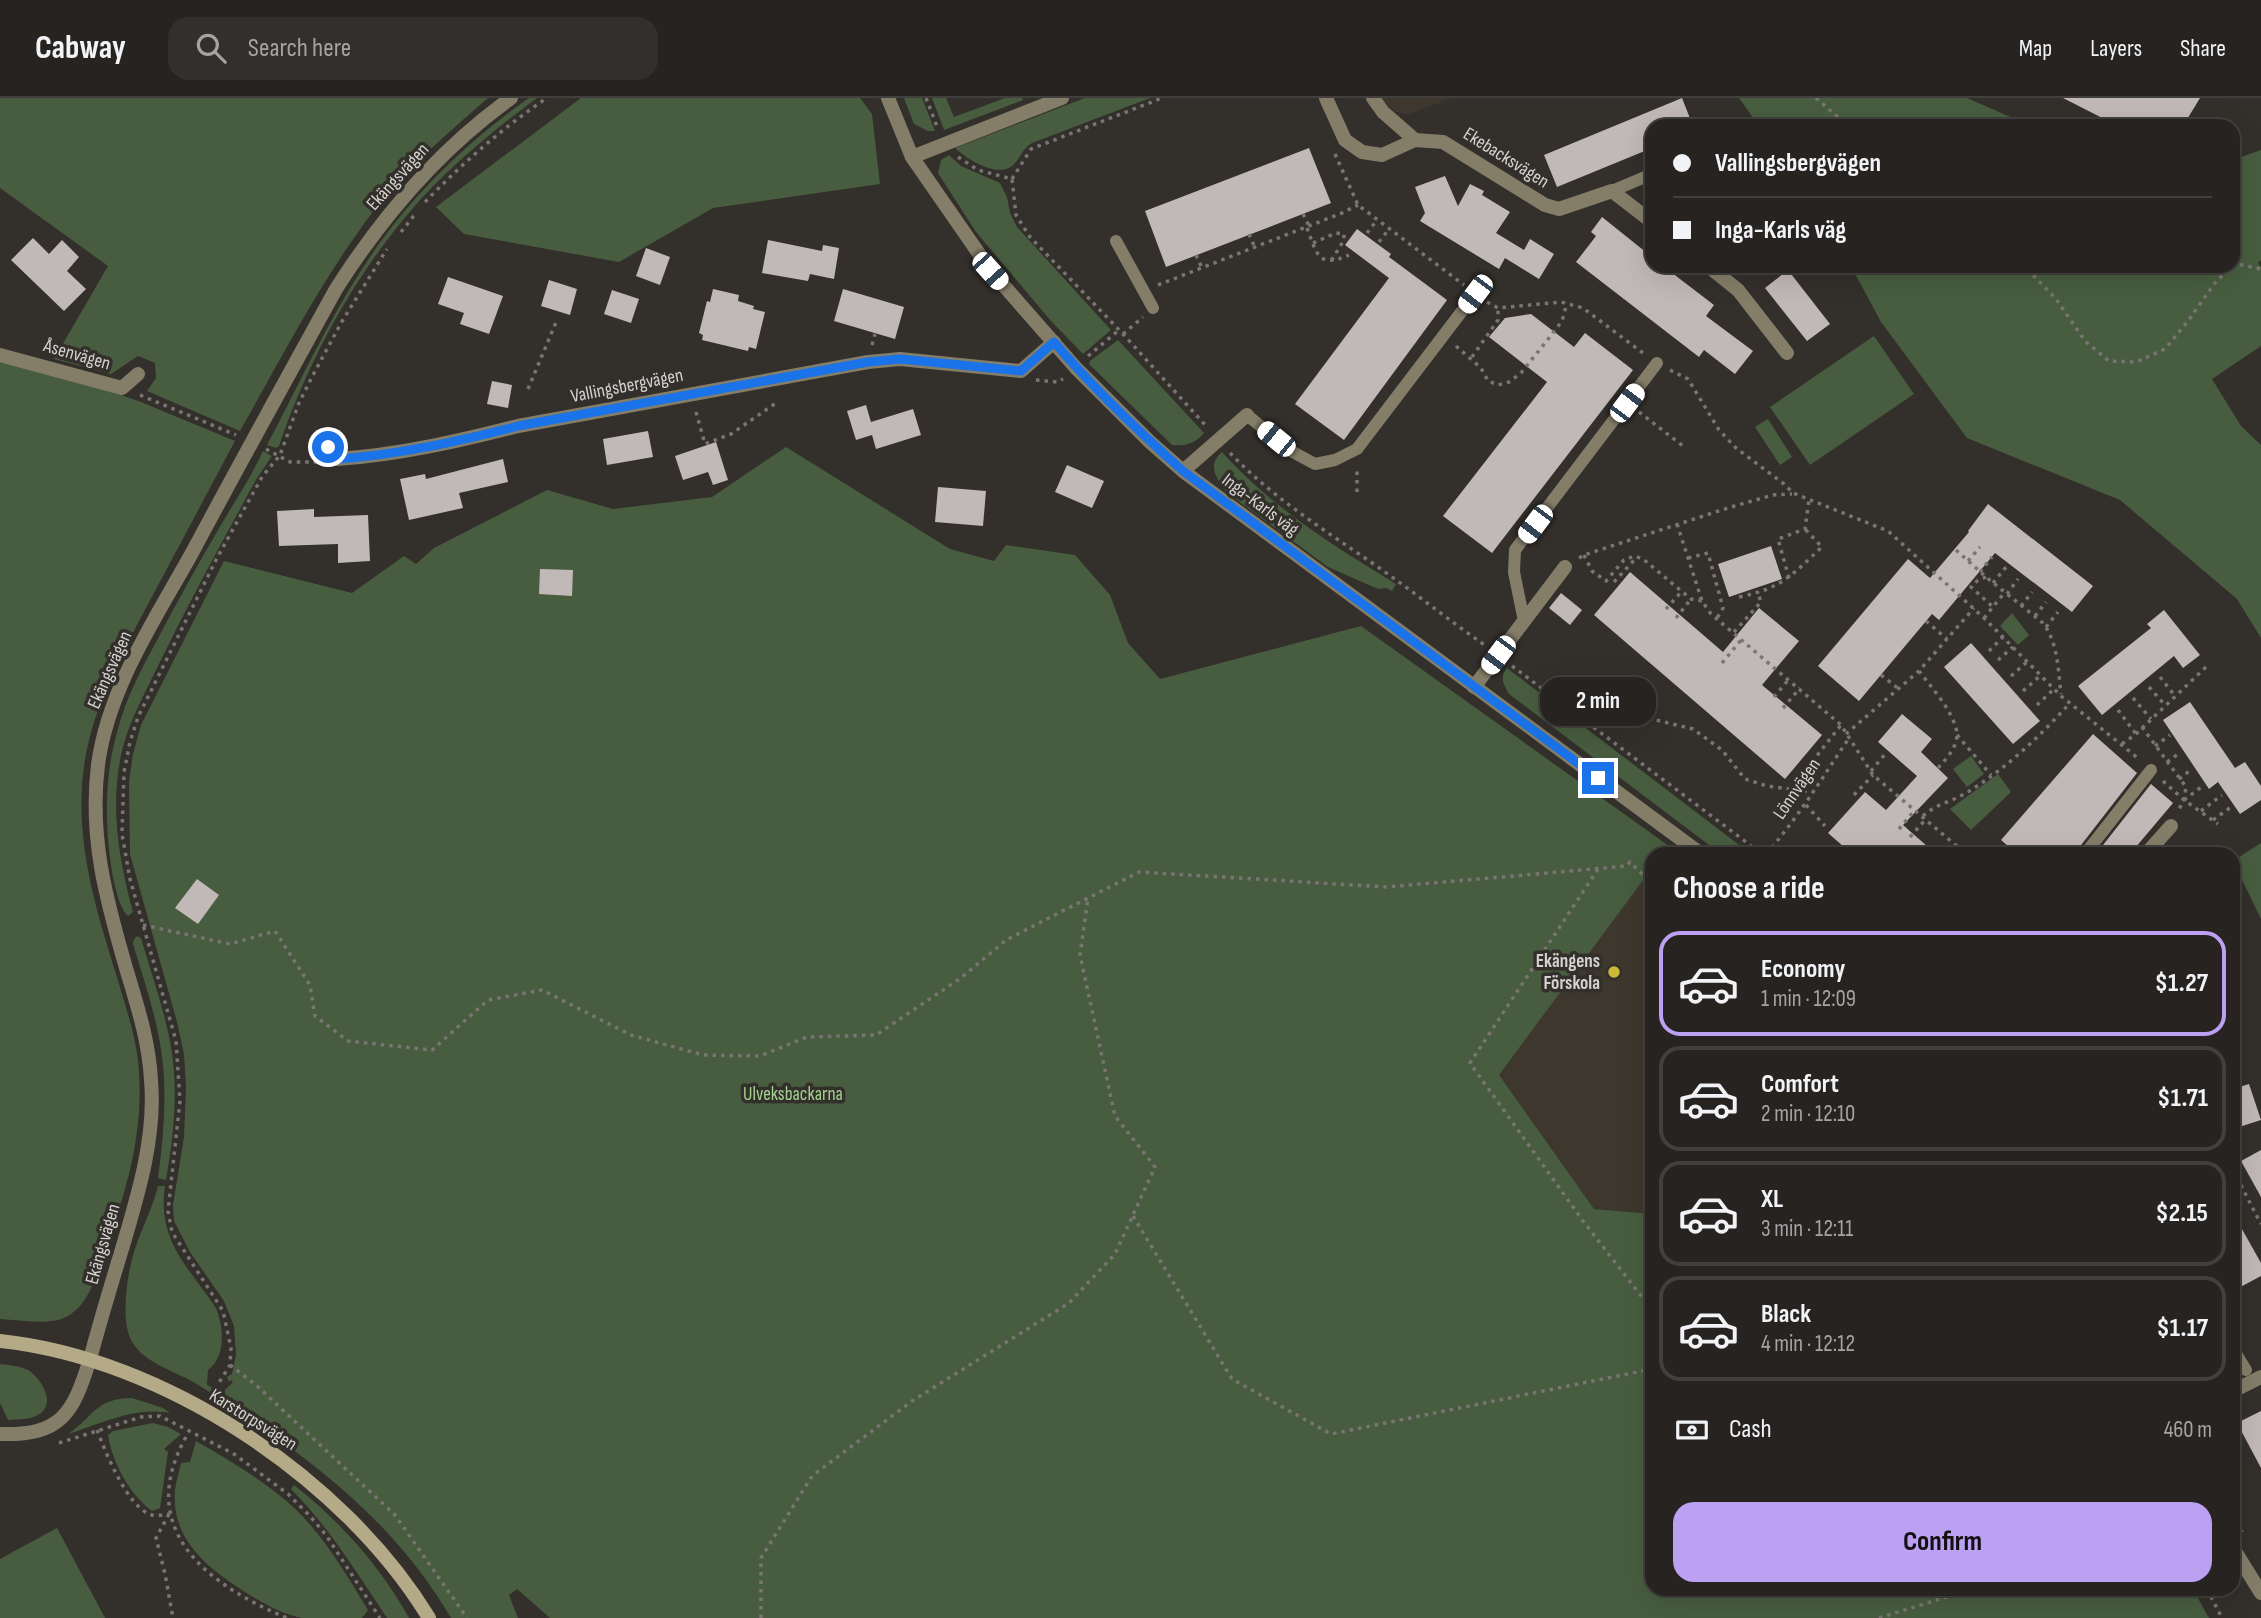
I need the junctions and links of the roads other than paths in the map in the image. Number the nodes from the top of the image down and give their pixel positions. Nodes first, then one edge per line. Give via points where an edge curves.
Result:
1 (511, 98) edge
2 (888, 98) edge
3 (1062, 98) edge
4 (1326, 98) edge
5 (1373, 98) edge
6 (1415, 141) junction
7 (912, 157) junction
8 (1645, 177) edge
9 (1612, 191) junction
10 (1645, 217) edge
11 (1116, 241) dead end
12 (1717, 273) edge
13 (1475, 294) road end
14 (1153, 308) road end
15 (1054, 342) junction
16 (1787, 353) dead end
17 (0, 355) edge
18 (1657, 363) road end
19 (138, 374) dead end
20 (1247, 415) joint
21 (332, 453) road end
22 (1183, 471) junction
23 (1565, 567) road end
24 (1524, 621) junction
25 (1474, 687) junction
26 (2151, 770) road end
27 (2171, 826) dead end
28 (1691, 847) edge
29 (2090, 847) edge
30 (2152, 847) edge
31 (0, 1341) edge
32 (90, 1359) junction
33 (2240, 1360) edge
34 (2246, 1370) dead end
35 (2261, 1377) edge
36 (2240, 1388) edge
37 (0, 1434) edge
38 (2240, 1559) edge
39 (2261, 1593) edge
40 (429, 1618) edge

1 - 32 street, Ekängsvägen via 430,167 363,248 330,299 141,644 109,717 94,802 96,843 145,1033 152,1107 136,1200
2 - 7 street, Inga-Karls väg
3 - 7 street
4 - 6 street via 1345,140 1362,152 1381,155
5 - 6 street
6 - 9 street, Ekebacksvägen via 1443,142 1545,205 1559,209
7 - 15 street, Inga-Karls väg via 990,271
8 - 9 lane, Ekebacksvägen
9 - 10 street
11 - 14 lane
12 - 16 street via 1738,290
13 - 20 lane via 1357,449 1315,464
15 - 21 street, Vallingsbergvägen via 1021,371 879,361 691,393 374,457
15 - 22 street, Inga-Karls väg
17 - 19 street, Åsenvägen via 122,388
18 - 24 lane via 1515,550 1514,572
20 - 22 street
22 - 25 street, Inga-Karls väg
23 - 24 street
24 - 25 street
25 - 28 street, Inga-Karls väg
26 - 29 lane
27 - 30 street
31 - 32 main road, Karstorpsvägen
32 - 37 street, Ekängsvägen via 78,1395 64,1417 23,1435
32 - 40 main road, Karstorpsvägen via 218,1418 284,1461 377,1548
33 - 34 lane
35 - 36 street
38 - 39 street

